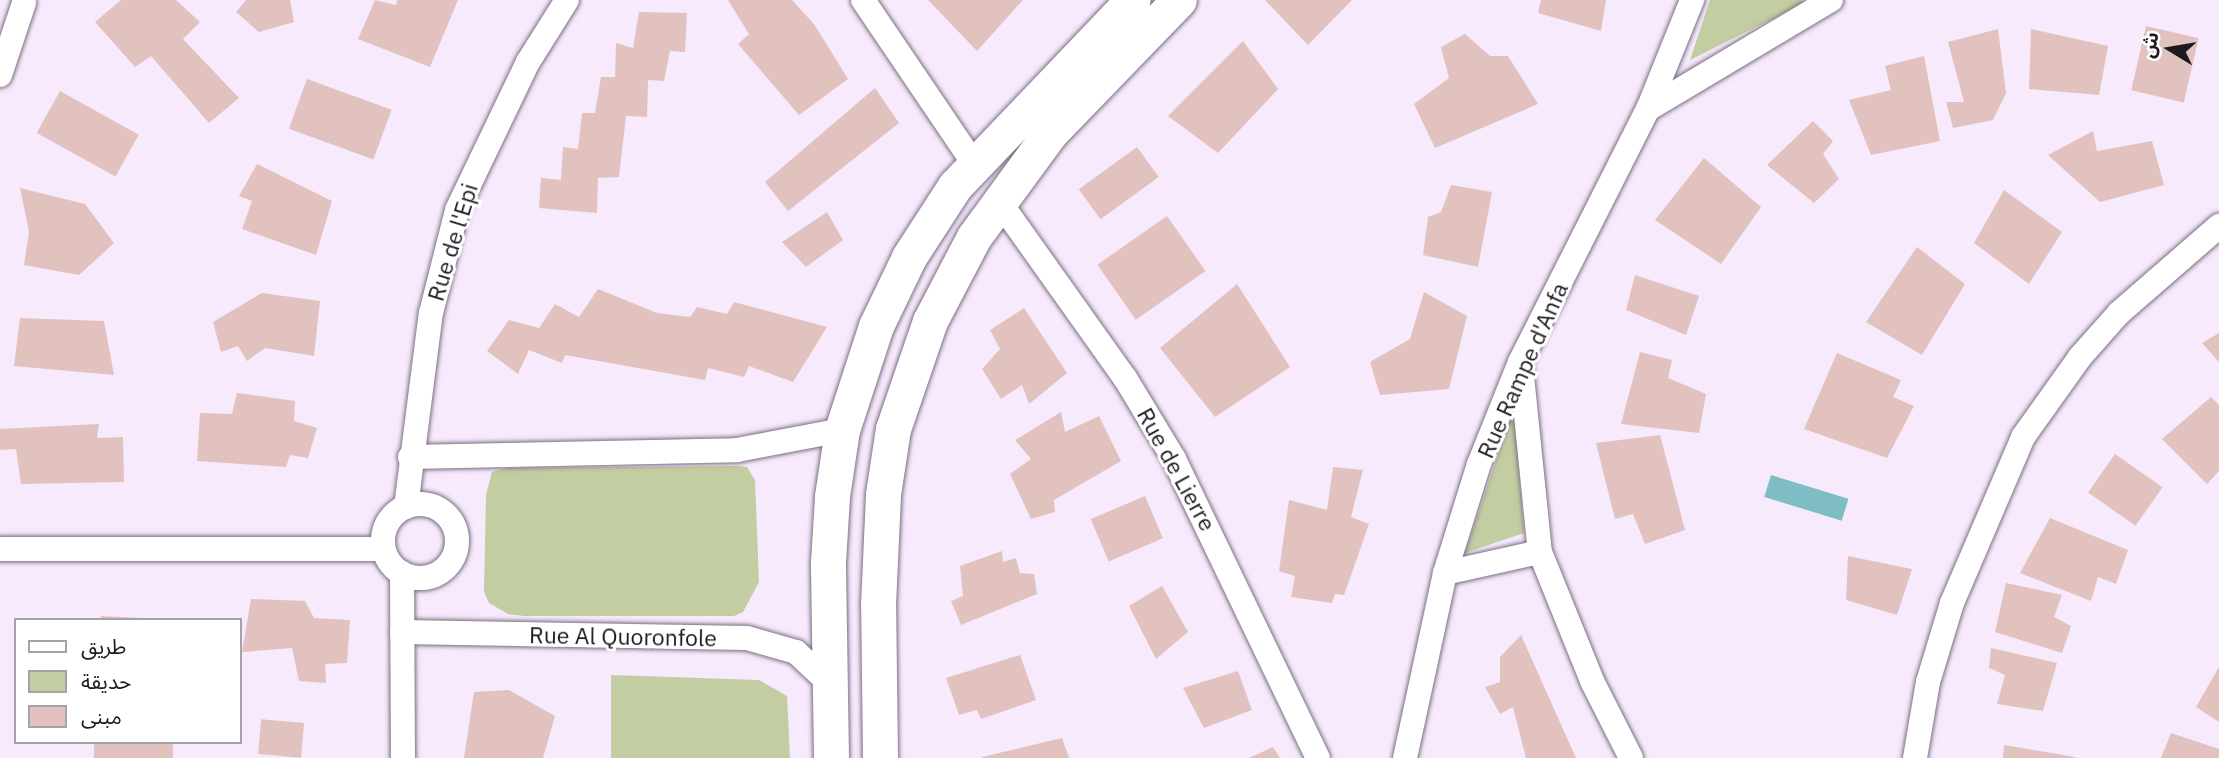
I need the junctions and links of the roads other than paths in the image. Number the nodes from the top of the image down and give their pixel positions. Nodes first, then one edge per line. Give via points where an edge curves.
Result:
1 (567, 0) edge
2 (863, 0) edge
3 (1133, 0) edge
4 (1179, 0) edge
5 (1692, 0) edge
6 (1831, 0) edge
7 (27, 2) edge
8 (0, 18) edge
9 (0, 75) edge
10 (1648, 109) junction
11 (974, 164) junction
12 (999, 201) junction
13 (2219, 226) edge
14 (1520, 362) junction
15 (842, 430) junction
16 (410, 457) junction
17 (406, 506) junction
18 (0, 549) edge
19 (383, 549) junction
20 (1540, 552) junction
21 (402, 573) junction
22 (1445, 573) junction
23 (402, 632) junction
24 (829, 684) junction
25 (403, 758) edge
26 (831, 758) edge
27 (880, 758) edge
28 (1318, 758) edge
29 (1405, 758) edge
30 (1630, 758) edge
31 (1915, 758) edge

1 - 16 street, Rue de l'Epi via 528,62 457,210 433,300
2 - 11 street
3 - 11 main road
4 - 12 main road via 1050,133
5 - 10 street, Rue Rampe d'Anfa
6 - 10 street
7 - 8 street
7 - 9 street
10 - 14 street, Rue Rampe d'Anfa
11 - 15 main road via 937,210 891,290
12 - 27 main road via 940,299 893,429 878,568
12 - 28 street, Rue de Lierre via 1125,378 1174,459
13 - 31 street via 2119,313 2080,356 2023,436 1952,603 1928,682
14 - 20 street
14 - 22 street, Rue Rampe d'Anfa via 1479,464
15 - 16 street via 737,450
15 - 24 main road via 829,528
16 - 17 street, Rue de l'Epi
17 - 19 street via 387,524
17 - 21 street via 418,504 443,512 456,533 456,546 453,559 433,576
18 - 19 street
19 - 21 street via 388,561
20 - 22 street
20 - 30 street via 1593,683
21 - 23 street
22 - 29 street, Rue Rampe d'Anfa
23 - 24 street, Rue Al Quoronfole via 747,638 796,652
23 - 25 street
24 - 26 main road

